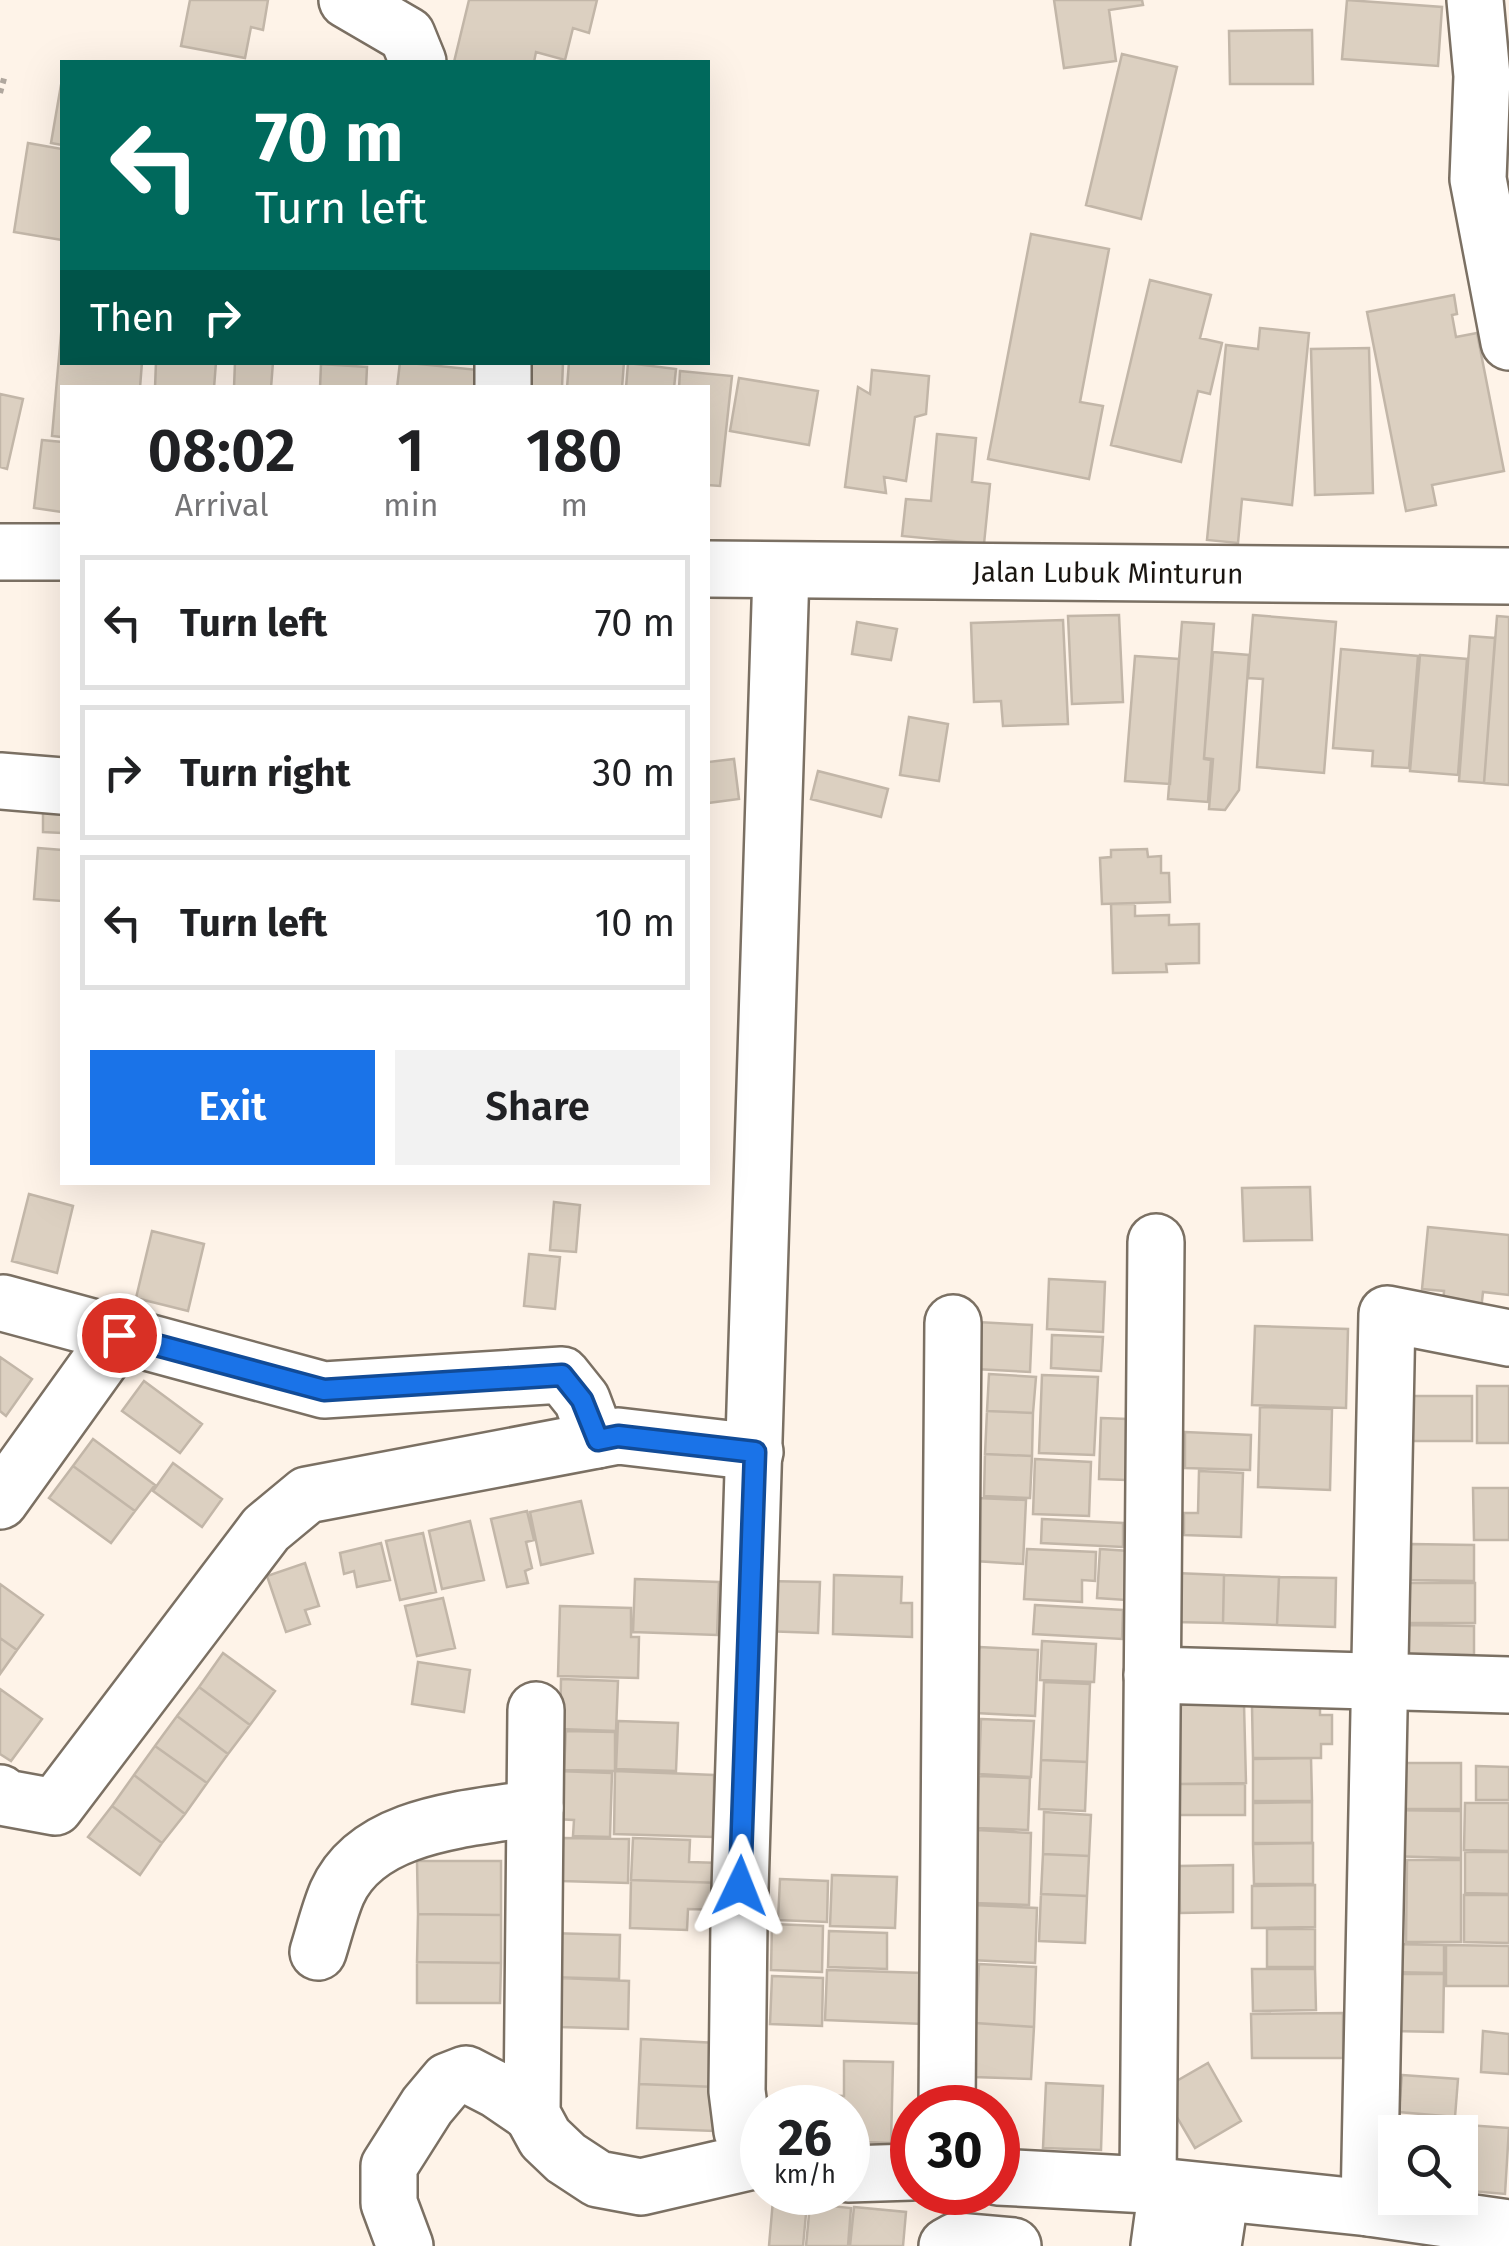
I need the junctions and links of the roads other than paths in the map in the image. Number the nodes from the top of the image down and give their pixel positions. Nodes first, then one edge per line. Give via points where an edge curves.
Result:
1 (347, 0) edge
2 (1475, 0) edge
3 (417, 60) edge
4 (1509, 342) edge
5 (0, 552) edge
6 (60, 552) edge
7 (710, 569) edge
8 (781, 572) junction
9 (1509, 576) edge
10 (0, 782) edge
11 (60, 786) edge
12 (1156, 1242) dead end
13 (4, 1304) dead end
14 (953, 1324) dead end
15 (119, 1335) junction
16 (1509, 1338) edge
17 (598, 1440) junction
18 (755, 1452) junction
19 (0, 1501) edge
20 (1152, 1675) junction
21 (1378, 1682) junction
22 (1509, 1685) edge
23 (536, 1710) dead end
24 (0, 1793) edge
25 (535, 1808) junction
26 (318, 1952) dead end
27 (947, 2085) edge
28 (532, 2114) junction
29 (740, 2115) edge
30 (740, 2164) edge
31 (1020, 2177) edge
32 (1157, 2186) junction
33 (1222, 2192) junction
34 (1369, 2208) junction
35 (1509, 2228) edge
36 (406, 2246) edge
37 (947, 2246) edge
38 (1013, 2246) edge
39 (1159, 2246) edge
40 (1213, 2246) edge

1 - 3 street via 407,35
2 - 4 street via 1482,76 1478,179
5 - 6 street
7 - 8 street, Jalan Lubuk Minturun
8 - 9 street, Jalan Lubuk Minturun
8 - 18 street
10 - 11 street
12 - 20 street
13 - 15 street
14 - 27 street
15 - 17 street via 324,1390 562,1375 582,1400
15 - 19 street
16 - 21 street via 1387,1314
17 - 18 street via 618,1436
17 - 24 street via 307,1495 266,1529 55,1807
18 - 29 street via 739,1922
20 - 21 street
20 - 32 street
21 - 22 street
21 - 34 street
23 - 25 street
25 - 26 street via 417,1827 378,1850 354,1867 338,1891
25 - 28 street
28 - 30 street via 566,2158 598,2179 641,2187
28 - 36 street via 466,2074 448,2081 389,2166 390,2203
31 - 32 street
32 - 33 street
32 - 39 street
33 - 34 street
33 - 40 street
34 - 35 street
37 - 38 street

